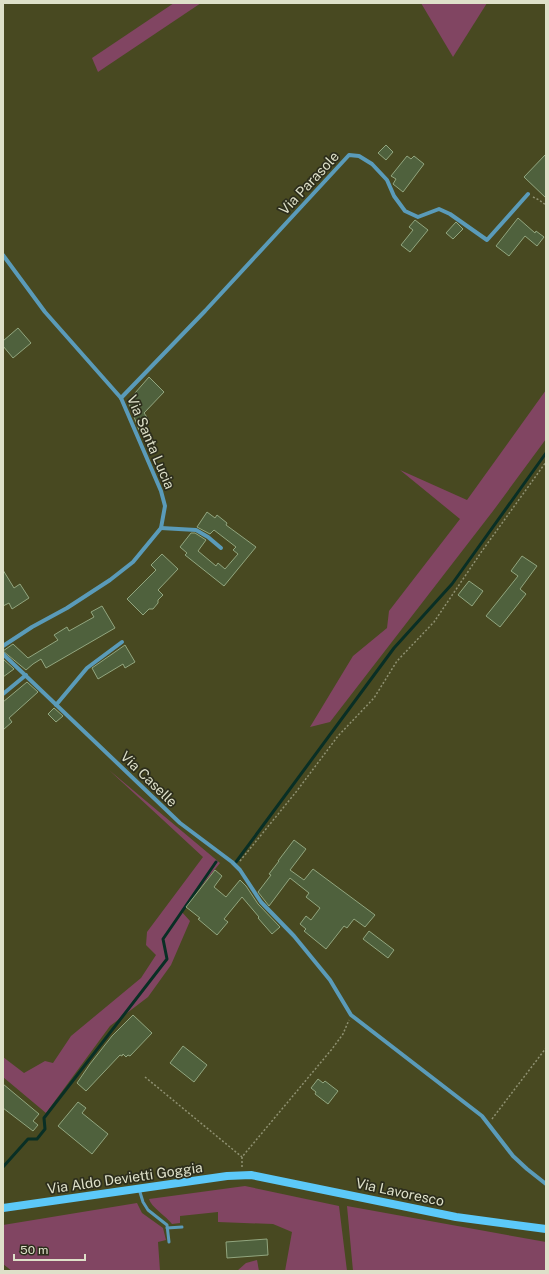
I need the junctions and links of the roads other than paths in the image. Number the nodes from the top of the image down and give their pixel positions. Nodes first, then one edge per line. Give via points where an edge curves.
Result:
1 (528, 194) road end
2 (3, 255) edge
3 (121, 398) junction
4 (162, 528) junction
5 (221, 548) dead end
6 (122, 642) dead end
7 (3, 646) edge
8 (3, 654) edge
9 (26, 676) junction
10 (3, 694) edge
11 (56, 705) junction
12 (246, 1175) joint
13 (546, 1184) edge
14 (139, 1190) junction
15 (3, 1208) edge
16 (182, 1227) dead end
17 (167, 1228) junction
18 (546, 1229) edge
19 (169, 1242) dead end

1 - 3 street, Via Parasole via 487,240 439,209 418,218 405,210 394,196 387,180 372,164 359,156 349,155 206,311
2 - 3 street, Via Santa Lucia via 46,312
3 - 4 street, Via Santa Lucia via 161,491 165,506
4 - 5 street via 196,530
4 - 7 street via 133,562 110,580
6 - 11 street via 87,668
8 - 9 street, Via Caselle
9 - 10 street
9 - 11 street, Via Caselle
11 - 13 street, Via Caselle via 180,823 240,870 261,902 294,936 330,980 351,1015 482,1116 513,1156
12 - 14 street, Via Aldo Devietti Goggia
12 - 18 street, Via Lavoresco via 456,1217
14 - 15 street, Via Aldo Devietti Goggia
14 - 17 lane via 148,1210 167,1225
16 - 17 lane
17 - 19 lane

